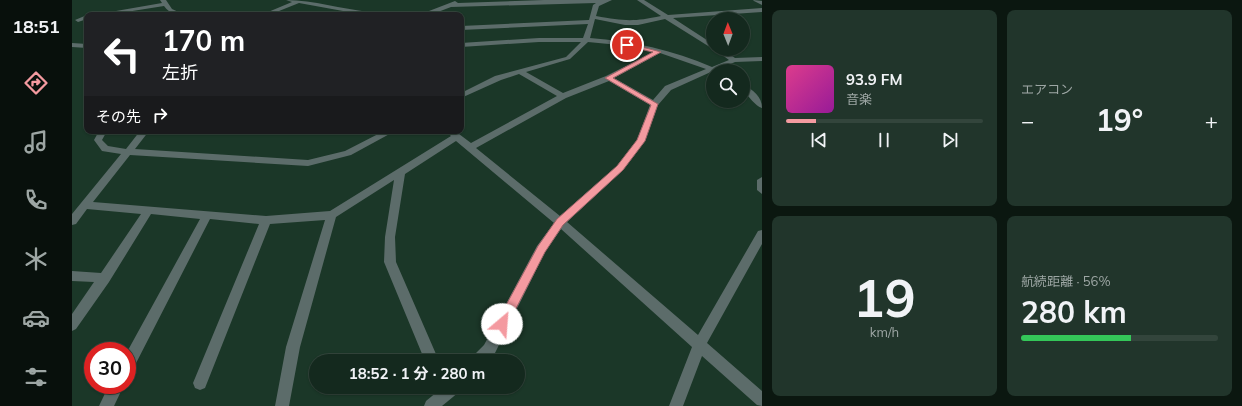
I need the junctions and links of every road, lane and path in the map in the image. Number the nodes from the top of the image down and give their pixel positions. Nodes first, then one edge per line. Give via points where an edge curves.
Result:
1 (288, 0) edge
2 (464, 0) edge
3 (609, 0) edge
4 (640, 0) edge
5 (756, 0) edge
6 (164, 1) edge
7 (299, 1) edge
8 (604, 1) edge
9 (762, 3) edge
10 (450, 5) junction
11 (762, 10) edge
12 (111, 12) edge
13 (175, 12) edge
14 (272, 12) edge
15 (368, 12) edge
16 (432, 12) edge
17 (666, 17) junction
18 (84, 18) edge
19 (78, 20) dead end
20 (591, 20) junction
21 (464, 28) edge
22 (586, 40) junction
23 (706, 43) edge
24 (72, 45) edge
25 (464, 45) edge
26 (84, 46) edge
27 (658, 52) junction
28 (728, 56) edge
29 (734, 60) junction
30 (762, 60) edge
31 (726, 64) edge
32 (706, 67) edge
33 (520, 72) junction
34 (706, 73) edge
35 (609, 78) junction
36 (750, 93) edge
37 (464, 95) edge
38 (563, 96) junction
39 (654, 104) junction
40 (762, 106) edge
41 (101, 134) edge
42 (143, 134) edge
43 (385, 134) edge
44 (454, 134) edge
45 (471, 147) junction
46 (128, 152) junction
47 (400, 173) junction
48 (762, 180) edge
49 (762, 190) edge
50 (85, 205) junction
51 (149, 210) junction
52 (207, 215) junction
53 (332, 215) junction
54 (266, 220) junction
55 (72, 221) edge
56 (560, 222) junction
57 (762, 234) edge
58 (72, 276) edge
59 (104, 278) junction
60 (72, 325) edge
61 (700, 344) junction
62 (136, 349) edge
63 (429, 354) edge
64 (485, 354) edge
65 (200, 383) dead end
66 (112, 394) edge
67 (443, 394) edge
68 (762, 400) edge
69 (106, 406) edge
70 (282, 406) edge
71 (431, 406) edge
72 (676, 406) edge

1 - 7 street
2 - 10 street
3 - 8 street
4 - 17 street
5 - 9 street
6 - 12 street
6 - 13 street via 170,10
7 - 14 street
7 - 15 street
8 - 10 street
8 - 20 street via 596,5
10 - 16 street
11 - 17 street
17 - 20 street via 632,23
17 - 23 street
18 - 19 street
20 - 21 street
20 - 22 street
22 - 25 street
22 - 27 street
22 - 33 street via 568,58
24 - 26 street
27 - 32 street
27 - 35 street
28 - 29 street
29 - 30 street
29 - 31 street
33 - 37 street via 498,78
33 - 38 street
34 - 39 street via 668,88
35 - 38 street
35 - 39 street
36 - 40 street
38 - 45 street
39 - 56 street via 641,141 620,168
41 - 46 street via 98,140 105,149
42 - 46 street
43 - 46 street via 348,153 308,162
44 - 45 street
44 - 47 street
45 - 56 street
46 - 50 street
47 - 53 street
47 - 63 street via 390,237 390,262
48 - 49 street
50 - 51 street
50 - 55 street
51 - 52 street
51 - 59 street
52 - 54 street
52 - 62 street
53 - 54 street
53 - 70 street via 293,347
54 - 65 street
56 - 61 street
56 - 64 street via 541,249
57 - 61 street
58 - 59 street
59 - 60 street
61 - 68 street
61 - 72 street
66 - 69 street
67 - 71 street

